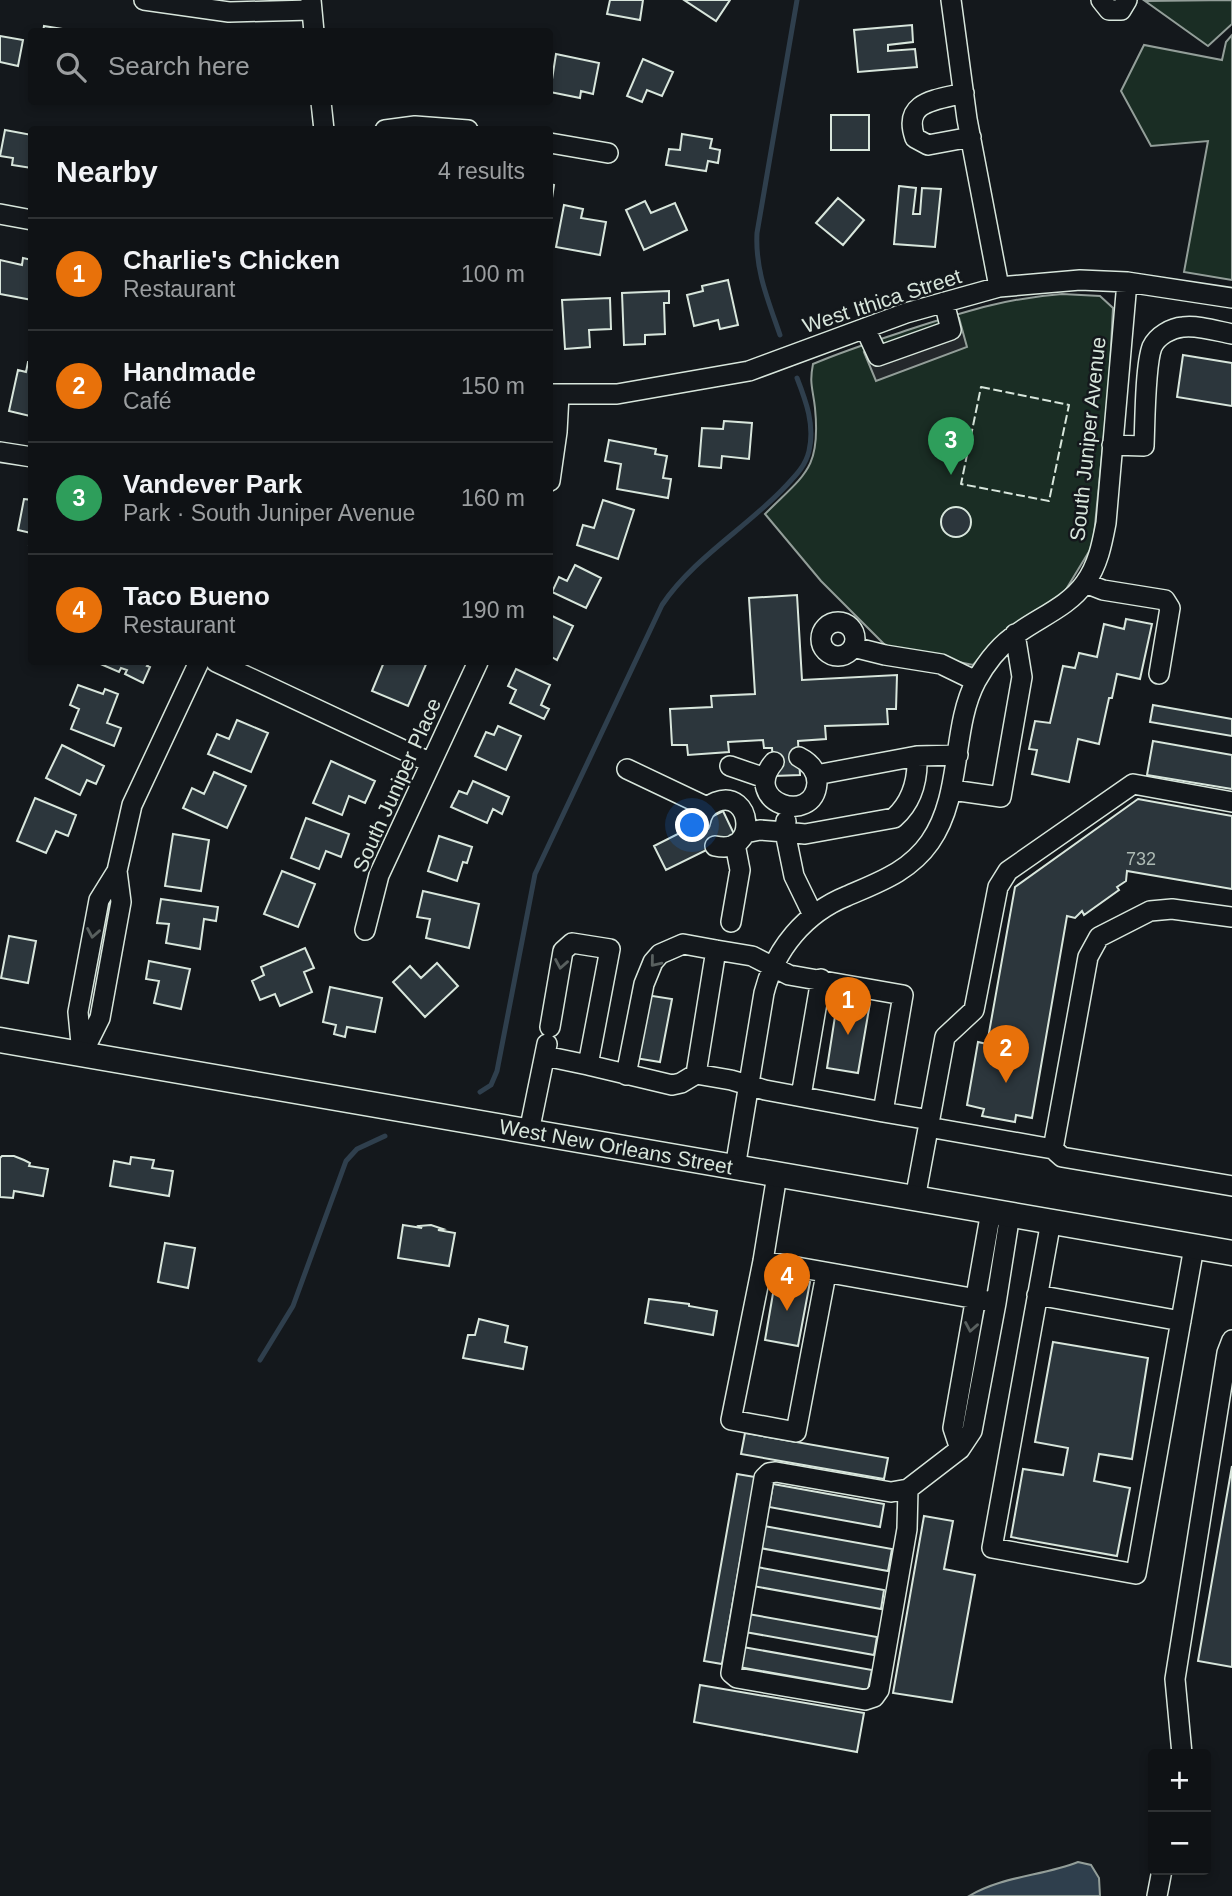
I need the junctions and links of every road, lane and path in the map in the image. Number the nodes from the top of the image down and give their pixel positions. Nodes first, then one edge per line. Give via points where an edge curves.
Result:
1 (144, 0) edge
2 (951, 0) edge
3 (1101, 0) edge
4 (1128, 0) edge
5 (311, 5) edge
6 (314, 28) edge
7 (964, 93) junction
8 (321, 105) edge
9 (324, 126) edge
10 (971, 137) junction
11 (553, 144) edge
12 (608, 153) dead end
13 (0, 214) edge
14 (28, 218) edge
15 (1127, 282) junction
16 (999, 287) junction
17 (1232, 298) edge
18 (944, 302) junction
19 (865, 328) junction
20 (1232, 334) edge
21 (554, 394) edge
22 (1112, 445) junction
23 (0, 452) edge
24 (28, 456) edge
25 (553, 460) edge
26 (1085, 583) junction
27 (1015, 634) junction
28 (853, 647) dead end
29 (198, 665) edge
30 (222, 665) edge
31 (477, 665) edge
32 (1159, 674) dead end
33 (976, 681) junction
34 (958, 755) junction
35 (917, 756) junction
36 (799, 757) dead end
37 (432, 763) junction
38 (730, 766) dead end
39 (627, 769) dead end
40 (816, 775) junction
41 (951, 790) junction
42 (1232, 802) edge
43 (791, 807) junction
44 (785, 832) junction
45 (732, 841) junction
46 (813, 915) junction
47 (1232, 917) edge
48 (731, 922) dead end
49 (365, 930) dead end
50 (716, 950) junction
51 (772, 968) junction
52 (821, 979) junction
53 (0, 1040) edge
54 (548, 1042) junction
55 (82, 1054) junction
56 (589, 1065) junction
57 (696, 1074) junction
58 (626, 1075) junction
59 (748, 1085) junction
60 (801, 1096) junction
61 (883, 1112) junction
62 (929, 1124) junction
63 (529, 1132) junction
64 (1053, 1149) junction
65 (735, 1168) junction
66 (777, 1175) junction
67 (1232, 1186) edge
68 (915, 1199) junction
69 (1000, 1213) junction
70 (1051, 1222) junction
71 (1194, 1247) junction
72 (1232, 1253) edge
73 (763, 1261) junction
74 (826, 1274) junction
75 (1037, 1295) junction
76 (976, 1299) junction
77 (996, 1303) junction
78 (1181, 1321) junction
79 (1232, 1340) edge
80 (960, 1449) junction
81 (908, 1489) junction
82 (1182, 1749) edge
83 (1161, 1875) edge
84 (1157, 1896) edge

1 - 5 street via 229,12
2 - 7 street
3 - 4 street via 1108,10 1116,11
5 - 6 street
7 - 10 street
7 - 10 street via 926,102 915,111 910,125 915,138 928,145
8 - 9 street
10 - 16 street
11 - 12 street
13 - 14 street
15 - 16 street, West Ithica Street via 1080,280
15 - 17 street, West Ithica Street
15 - 22 street, South Juniper Avenue
16 - 18 street, West Ithica Street
18 - 19 street, West Ithica Street
18 - 19 street via 951,330 878,356
19 - 21 street, West Ithica Street via 749,371 617,394
20 - 22 street via 1185,326 1159,337 1149,365 1144,446
21 - 25 street via 557,432
22 - 26 street, South Juniper Avenue via 1102,545
23 - 24 street
26 - 27 street, South Juniper Avenue via 1072,598
26 - 32 street via 1165,600 1170,608
27 - 33 street, South Juniper Avenue
27 - 41 street via 1022,677 1001,797
28 - 33 street via 941,664
29 - 55 street via 132,805 117,871 99,900 78,1012
30 - 37 street
31 - 37 street, South Juniper Place
33 - 34 street, South Juniper Avenue
34 - 35 street
34 - 41 street, South Juniper Avenue
35 - 40 street
35 - 44 street via 914,786 894,818 805,834
36 - 40 street
37 - 49 street, South Juniper Place via 379,875
38 - 43 street via 769,770 769,795
39 - 45 street via 704,815 721,801 737,804 746,817
40 - 43 street via 811,797
41 - 46 street, South Juniper Avenue via 942,822 912,862
42 - 62 street via 1133,784 1008,871 998,887 974,1010 946,1037
43 - 44 street
44 - 45 street via 760,830
44 - 46 street via 794,876
45 - 48 street via 740,870
46 - 51 street, South Juniper Avenue
47 - 64 street via 1172,909 1150,911 1099,937 1088,957
50 - 51 street via 752,956
50 - 57 street
50 -> 58 street via 684,944 653,962 644,984
51 - 52 street
51 - 59 street, South Juniper Avenue
52 - 60 street
52 - 61 street via 902,995
53 - 55 main road, West New Orleans Street
54 - 56 street
56 -> 54 street via 610,949 572,943 563,951
54 - 63 street
55 - 63 main road, West New Orleans Street
56 - 58 street
57 - 58 street via 672,1085
57 - 59 street
59 - 60 street
59 - 65 street, South Juniper Avenue
60 - 61 street
61 - 62 street
62 - 64 street
62 - 68 street
63 - 65 main road, West New Orleans Street
64 - 67 street via 1062,1157
65 - 66 main road, West New Orleans Street
66 - 68 main road, West New Orleans Street
66 - 73 street
68 - 69 main road, West New Orleans Street
69 - 70 main road, West New Orleans Street
69 - 76 street
69 - 77 street
70 - 71 main road, West New Orleans Street
70 - 75 street
71 - 72 main road, West New Orleans Street
71 - 78 street
73 - 74 street
73 - 74 street via 731,1420 796,1432
74 - 76 street
75 - 78 street
75 - 78 street via 992,1548 1083,1565 1136,1574
76 - 77 street
76 -> 80 street via 953,1428
77 - 80 street via 972,1431
79 - 82 street via 1175,1679
80 - 81 street
81 - 81 street via 891,1492 776,1472 764,1478 731,1673 737,1678 864,1700 874,1697 907,1529
83 - 84 street

